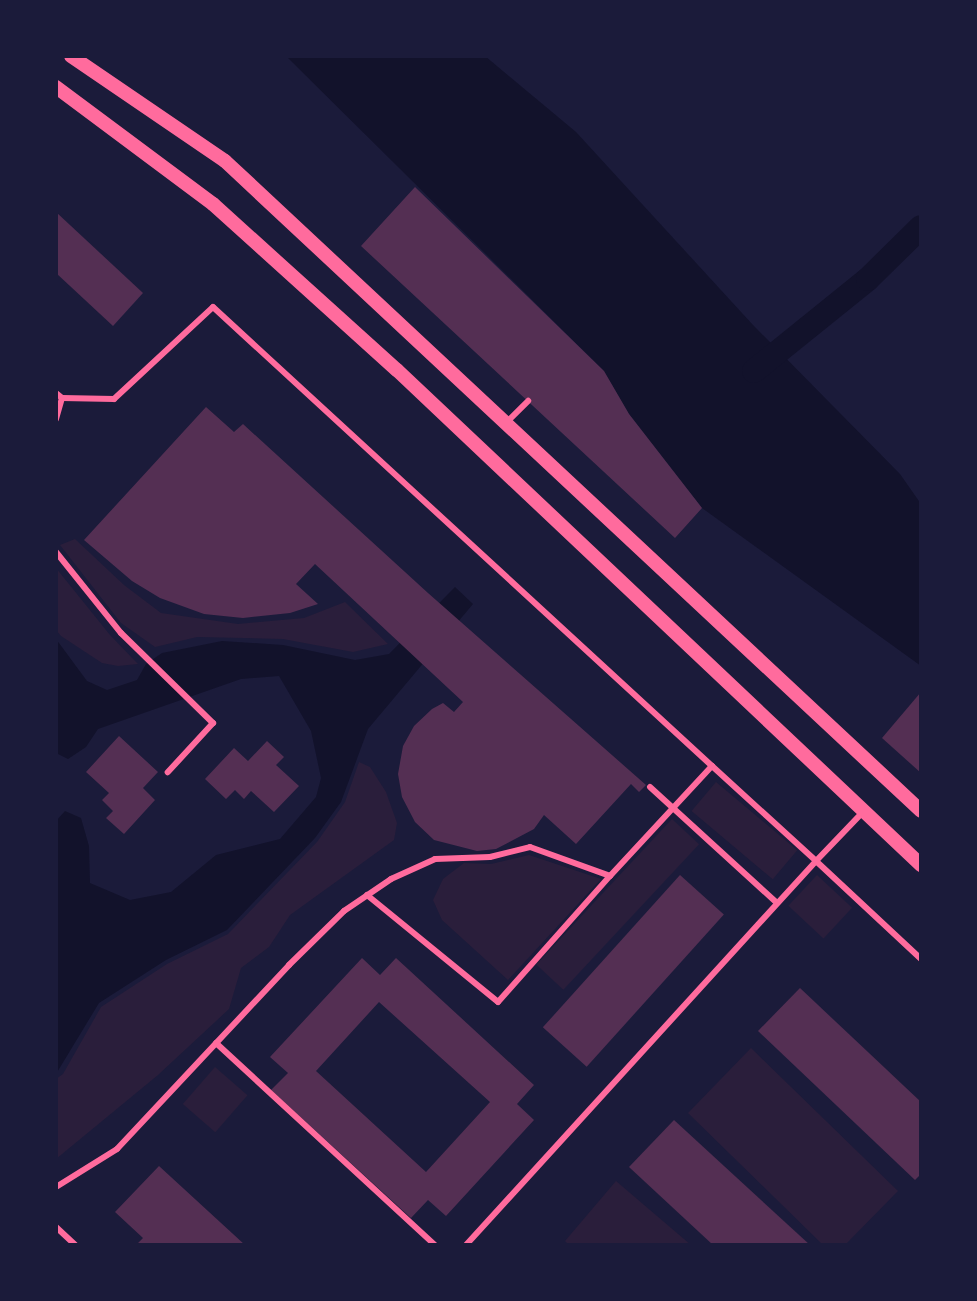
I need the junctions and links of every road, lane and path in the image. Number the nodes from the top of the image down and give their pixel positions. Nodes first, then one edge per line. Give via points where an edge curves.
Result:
1 (71, 56) edge
2 (56, 87) edge
3 (59, 396) edge
4 (528, 401) dead end
5 (56, 419) edge
6 (507, 422) junction
7 (56, 552) edge
8 (712, 766) junction
9 (168, 772) dead end
10 (650, 787) dead end
11 (673, 808) junction
12 (864, 811) junction
13 (921, 811) edge
14 (816, 861) junction
15 (921, 865) edge
16 (610, 876) junction
17 (367, 895) junction
18 (777, 903) junction
19 (921, 959) edge
20 (216, 1043) junction
21 (56, 1187) edge
22 (56, 1227) edge
23 (75, 1245) edge
24 (435, 1245) edge
25 (466, 1245) edge

1 - 6 street via 225,161
2 - 12 street via 224,214 409,381
3 - 5 lane
3 - 8 lane via 114,399 213,307
4 - 6 lane
6 - 13 street
7 - 9 lane via 121,633 213,723
8 - 11 lane
8 - 14 lane
10 - 11 lane
11 - 16 lane
11 - 18 lane
12 - 14 lane
12 - 15 street
14 - 18 lane
14 - 19 lane
16 - 17 lane via 530,847 490,857 435,859
16 - 17 lane via 498,1002
17 - 20 lane via 311,943
18 - 25 lane
20 - 21 lane via 117,1149
20 - 24 lane
22 - 23 lane

